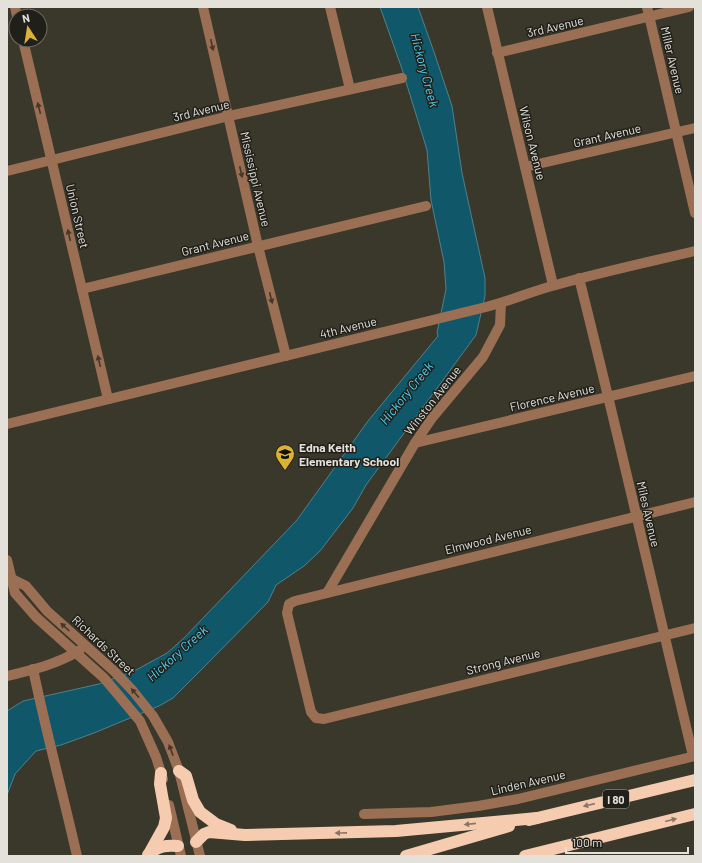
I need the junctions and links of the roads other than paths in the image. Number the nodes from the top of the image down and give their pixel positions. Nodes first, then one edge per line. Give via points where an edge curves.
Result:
1 (203, 7) edge
2 (330, 7) edge
3 (487, 7) edge
4 (689, 7) edge
5 (649, 12) edge
6 (25, 48) edge
7 (497, 53) junction
8 (402, 78) dead end
9 (350, 89) junction
10 (228, 116) junction
11 (695, 128) edge
12 (676, 132) junction
13 (52, 160) junction
14 (525, 167) junction
15 (7, 171) edge
16 (426, 206) dead end
17 (695, 213) edge
18 (258, 246) junction
19 (695, 251) edge
20 (579, 278) junction
21 (554, 285) junction
22 (82, 289) junction
23 (501, 303) junction
24 (286, 356) junction
25 (695, 376) edge
26 (609, 396) junction
27 (108, 399) junction
28 (7, 424) edge
29 (414, 443) junction
30 (695, 502) edge
31 (636, 516) junction
32 (7, 560) edge
33 (12, 579) junction
34 (327, 593) junction
35 (695, 628) edge
36 (664, 635) junction
37 (87, 646) junction
38 (76, 653) junction
39 (33, 669) junction
40 (7, 676) edge
41 (316, 718) joint
42 (694, 756) edge
43 (179, 771) junction
44 (161, 773) junction
45 (695, 780) edge
46 (364, 814) dead end
47 (695, 814) edge
48 (537, 818) junction
49 (245, 835) junction
50 (196, 842) junction
51 (180, 851) edge
52 (148, 855) edge
53 (77, 856) edge
54 (200, 856) edge
55 (406, 856) edge
56 (525, 856) edge

1 -> 10 street, Mississippi Avenue
2 - 9 street
3 - 7 street, Wilson Avenue
4 - 5 street, 3rd Avenue
5 - 7 street, 3rd Avenue
5 - 12 street, Miller Avenue
13 -> 6 street, Union Street
7 - 14 street, Wilson Avenue
8 - 9 street, 3rd Avenue
9 - 10 street, 3rd Avenue
10 - 13 street, 3rd Avenue
10 -> 18 street, Mississippi Avenue
11 - 12 street, Grant Avenue
12 - 14 street, Grant Avenue
12 - 17 street, Miller Avenue
13 - 15 street, 3rd Avenue
22 -> 13 street, Union Street
14 - 21 street, Wilson Avenue
16 - 18 street, Grant Avenue
18 - 22 street, Grant Avenue
18 -> 24 street, Mississippi Avenue
19 - 20 street, 4th Avenue
20 - 21 street, 4th Avenue
20 - 26 street, Miles Avenue
21 - 23 street, 4th Avenue
27 -> 22 street, Union Street
23 - 24 street, 4th Avenue
23 - 29 street, Winston Avenue via 500,325 483,357
24 - 27 street, 4th Avenue
25 - 26 street, Florence Avenue
26 - 29 street, Florence Avenue
26 - 31 street, Miles Avenue
27 - 28 street, 4th Avenue
29 - 34 street, Winston Avenue
30 - 31 street, Elmwood Avenue
31 - 34 street, Elmwood Avenue
31 - 36 street, Miles Avenue
32 - 33 street, Richards Street
37 -> 33 street, Richards Street via 47,611 26,586
33 - 38 street, Richards Street via 15,592 36,617
34 - 41 street, Elmwood Avenue via 295,601 289,604 287,613 311,712
35 - 36 street, Strong Avenue
36 - 41 street, Strong Avenue via 331,717
36 - 42 street, Miles Avenue
37 - 38 street
43 -> 37 street, Richards Street via 168,742 153,716 133,691
38 - 39 street
38 - 44 street, Richards Street via 104,678 140,721
39 - 40 street
39 - 53 street
42 - 46 street, Linden Avenue via 518,799 431,812
43 - 49 highway via 186,776 193,800 200,812 216,824
43 - 50 street, Richards Street
44 - 51 street, Richards Street
44 - 52 highway via 160,784 166,818 164,827
45 -> 48 highway, I 80
56 -> 47 highway
48 -> 49 highway via 396,831
48 - 55 highway, I 80
49 - 50 highway via 209,832
50 - 51 street
50 - 54 street, Richards Street
51 - 52 highway via 166,845

